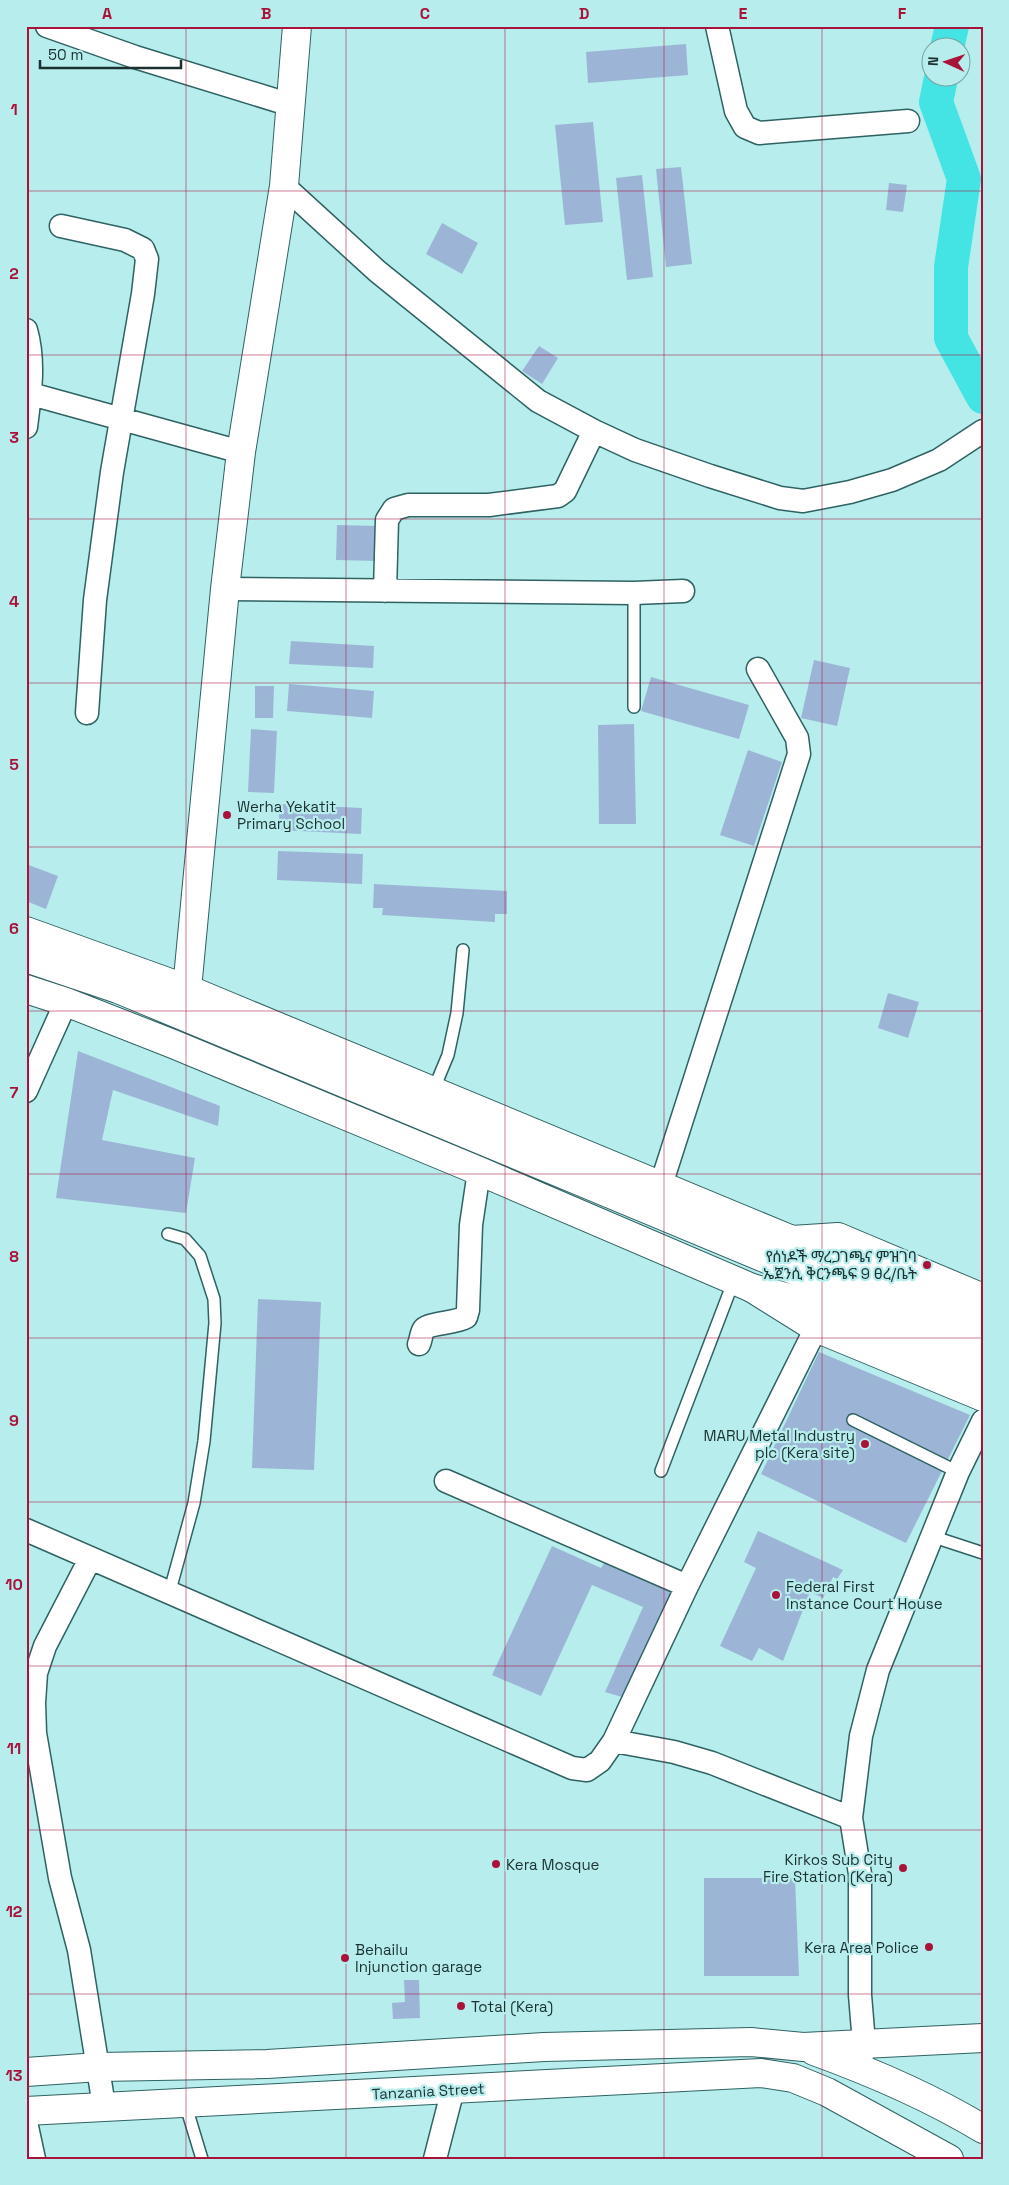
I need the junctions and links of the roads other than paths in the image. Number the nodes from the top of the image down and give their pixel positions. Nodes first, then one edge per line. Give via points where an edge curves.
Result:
1 (47, 26) edge
2 (298, 26) edge
3 (717, 26) edge
4 (292, 105) junction
5 (908, 121) dead end
6 (284, 186) junction
7 (61, 226) dead end
8 (26, 330) edge
9 (31, 394) junction
10 (121, 419) junction
11 (27, 421) edge
12 (594, 431) junction
13 (981, 432) edge
14 (241, 452) junction
15 (225, 589) junction
16 (385, 590) junction
17 (683, 591) dead end
18 (634, 593) junction
19 (758, 669) dead end
20 (634, 707) dead end
21 (87, 712) dead end
22 (26, 931) edge
23 (462, 950) dead end
24 (26, 958) edge
25 (26, 989) edge
26 (187, 989) junction
27 (66, 1002) junction
28 (433, 1090) junction
29 (26, 1091) edge
30 (479, 1171) junction
31 (662, 1186) junction
32 (168, 1234) dead end
33 (792, 1240) junction
34 (743, 1284) junction
35 (983, 1298) edge
36 (983, 1323) edge
37 (816, 1328) junction
38 (419, 1344) dead end
39 (983, 1349) edge
40 (983, 1374) edge
41 (983, 1397) edge
42 (853, 1420) dead end
43 (983, 1421) edge
44 (661, 1471) dead end
45 (958, 1472) junction
46 (446, 1482) dead end
47 (26, 1530) edge
48 (931, 1536) junction
49 (983, 1554) edge
50 (90, 1559) junction
51 (687, 1586) junction
52 (169, 1594) junction
53 (614, 1741) junction
54 (851, 1818) junction
55 (983, 2038) edge
56 (483, 2050) junction
57 (862, 2055) junction
58 (99, 2067) junction
59 (26, 2072) edge
60 (490, 2088) junction
61 (453, 2089) junction
62 (836, 2097) junction
63 (184, 2102) junction
64 (104, 2106) junction
65 (26, 2112) edge
66 (26, 2122) edge
67 (983, 2128) edge
68 (34, 2159) edge
69 (202, 2159) edge
70 (435, 2159) edge
71 (949, 2159) edge

1 - 4 street
2 - 4 main road
3 - 5 street via 736,111 745,127 759,133
4 - 6 main road
6 - 12 street via 377,271 538,401
6 - 14 main road
7 - 10 street via 125,240 143,249 147,259
8 - 9 street via 30,343
9 - 10 street
9 - 11 street
10 - 14 street
10 - 21 street via 95,600
12 - 13 street via 635,450 710,476 780,498 803,501 892,480 939,460
12 - 16 street via 565,491 558,496 489,505 408,505 394,509 387,520
14 - 15 main road
15 - 16 street
15 - 26 main road
16 - 18 street
17 - 18 street
18 - 20 lane
19 - 31 street via 797,738 799,754
22 - 26 main road
23 - 28 lane via 457,1013 448,1055
24 - 39 main road via 126,993
25 - 27 main road
26 - 28 main road
27 - 29 street
27 - 30 main road
28 - 31 main road
30 - 34 main road
30 - 38 street via 471,1225 466,1317 458,1322 428,1326 423,1330
31 - 33 main road
32 - 52 lane via 186,1239 200,1256 214,1299 215,1323 204,1440 194,1503
33 - 35 main road via 838,1237
33 - 36 main road
34 - 37 main road
34 - 40 main road via 826,1308
34 - 44 lane
37 - 41 main road
37 - 51 street
42 - 45 lane
43 - 45 street
45 - 48 street
46 - 51 street
47 - 50 street
48 - 49 lane
48 - 54 street via 878,1670 861,1736
50 - 52 street
50 - 58 street via 45,1646 36,1674 34,1703 60,1878 79,1950
51 - 53 street
52 - 53 street via 572,1768 587,1770 600,1761
53 - 54 street via 712,1763
54 - 57 street via 860,1874
55 - 57 main road
56 - 57 main road via 751,2042
56 - 58 main road via 267,2064
56 - 60 main road
57 - 62 main road
57 - 67 main road
58 - 59 main road
58 - 64 street
60 - 61 main road, Tanzania Street
60 - 62 main road, Tanzania Street via 761,2073 794,2078
61 - 63 main road, Tanzania Street
61 - 70 street
62 - 71 main road, Tanzania Street
63 - 64 main road, Tanzania Street
63 - 69 lane
64 - 65 main road, Tanzania Street
66 - 68 street

